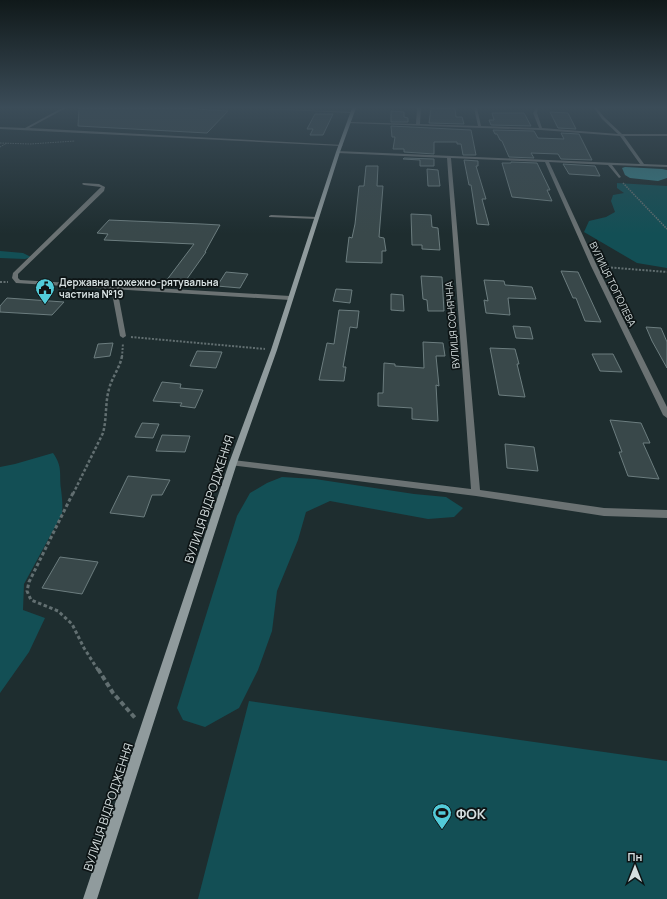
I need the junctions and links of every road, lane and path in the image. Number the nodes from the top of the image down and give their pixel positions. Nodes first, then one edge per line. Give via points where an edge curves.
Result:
1 (339, 150) edge
2 (367, 150) edge
3 (631, 150) edge
4 (449, 156) junction
5 (546, 160) junction
6 (609, 163) junction
7 (642, 165) junction
8 (667, 166) edge
9 (619, 177) joint
10 (84, 184) dead end
11 (271, 216) dead end
12 (317, 218) junction
13 (667, 229) edge
14 (594, 266) junction
15 (667, 272) edge
16 (114, 288) junction
17 (290, 298) junction
18 (123, 336) junction
19 (274, 350) junction
20 (667, 415) edge
21 (233, 463) junction
22 (476, 493) junction
23 (667, 514) edge
24 (145, 731) junction
25 (90, 899) edge

1 - 12 street, ВУЛИЦЯ ВІДРОДЖЕННЯ
2 - 4 street
3 - 7 street
4 - 5 street
4 - 22 street, ВУЛИЦЯ СОНЯЧНА
5 - 6 street
5 - 14 street, ВУЛИЦЯ ТОПОЛЕВА
6 - 7 street
6 - 9 street
7 - 8 street
9 - 13 path
10 - 16 street via 103,186 102,190 15,274 15,278 18,282
11 - 12 street
12 - 17 street, ВУЛИЦЯ ВІДРОДЖЕННЯ
14 - 15 path
14 - 20 street, ВУЛИЦЯ ТОПОЛЕВА
16 - 17 street
16 - 18 street
17 - 19 street, ВУЛИЦЯ ВІДРОДЖЕННЯ
18 - 19 path
18 - 24 path via 121,363 107,394 103,433 26,590 31,600 58,610 72,624 113,693
19 - 21 street, ВУЛИЦЯ ВІДРОДЖЕННЯ
21 - 22 street
21 - 24 street, ВУЛИЦЯ ВІДРОДЖЕННЯ
22 - 23 street via 604,512
24 - 25 street, ВУЛИЦЯ ВІДРОДЖЕННЯ

